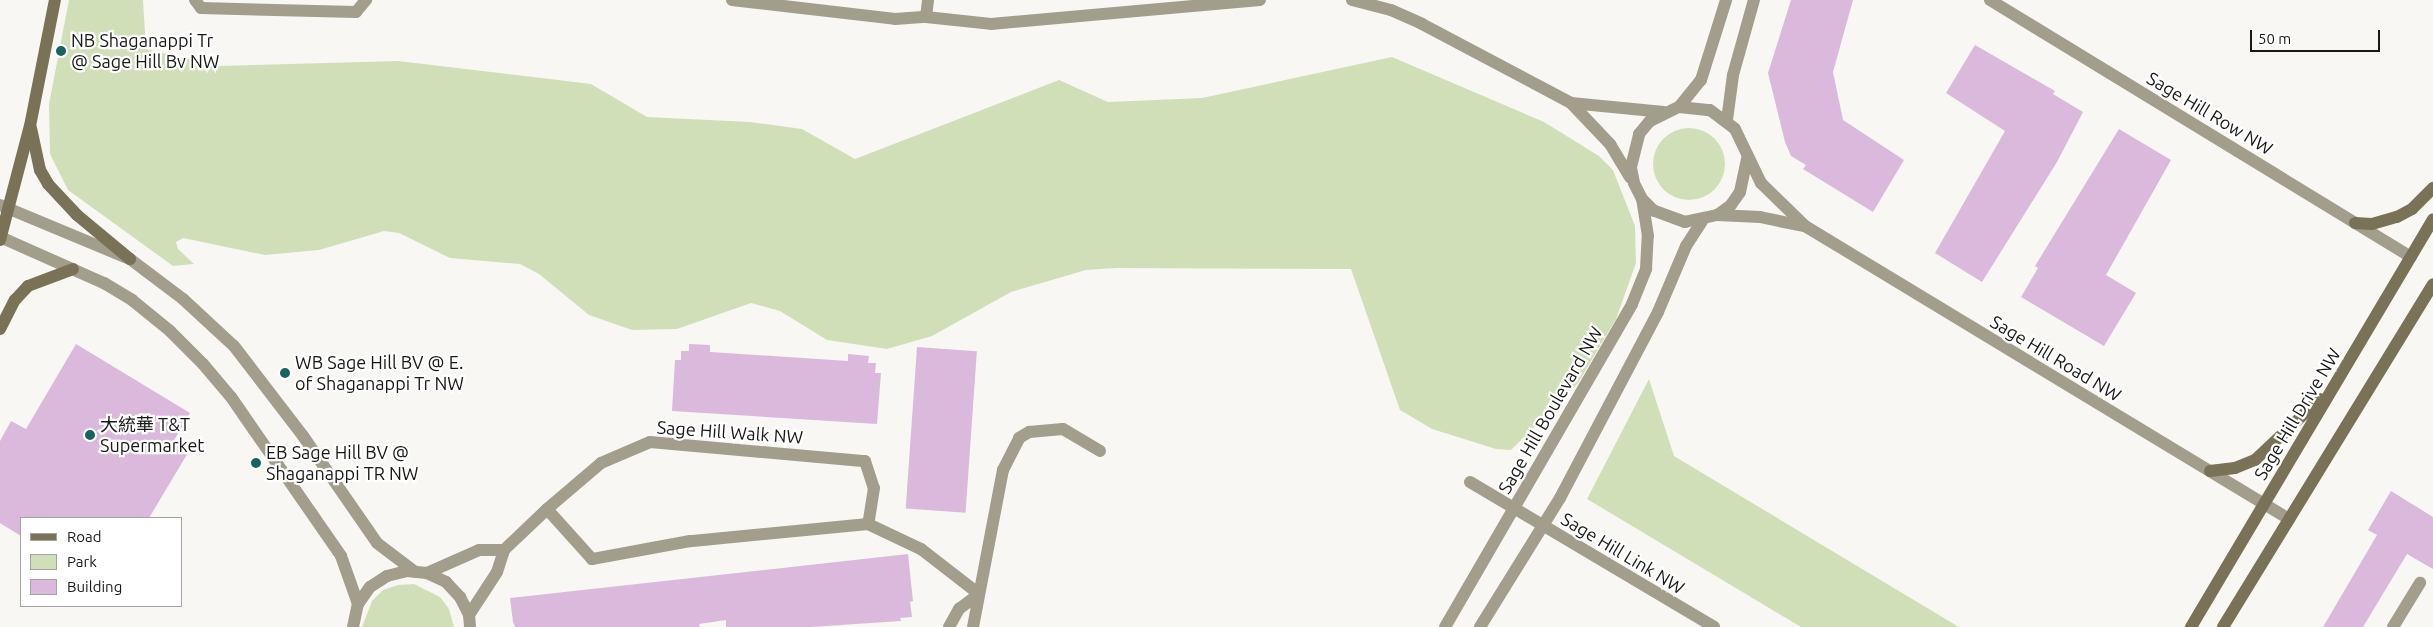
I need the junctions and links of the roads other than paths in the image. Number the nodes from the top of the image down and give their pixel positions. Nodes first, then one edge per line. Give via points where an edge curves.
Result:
1 (55, 0) edge
2 (195, 0) edge
3 (366, 0) edge
4 (732, 0) edge
5 (928, 0) edge
6 (1260, 0) edge
7 (1352, 0) edge
8 (1726, 0) edge
9 (1754, 0) edge
10 (1990, 0) edge
11 (926, 17) junction
12 (1570, 103) junction
13 (1679, 107) junction
14 (1664, 112) junction
15 (1727, 120) junction
16 (30, 126) junction
17 (1747, 159) junction
18 (1634, 183) junction
19 (2433, 188) edge
20 (1642, 199) junction
21 (4, 206) edge
22 (1717, 215) junction
23 (2433, 220) edge
24 (1702, 221) junction
25 (2355, 223) junction
26 (1805, 226) junction
27 (0, 238) edge
28 (2411, 257) junction
29 (130, 259) junction
30 (73, 269) junction
31 (2433, 284) edge
32 (0, 330) edge
33 (2334, 384) junction
34 (1100, 451) dead end
35 (2210, 471) junction
36 (1470, 482) dead end
37 (2264, 504) junction
38 (1514, 508) junction
39 (547, 509) junction
40 (2289, 519) junction
41 (868, 524) junction
42 (1544, 526) junction
43 (504, 550) junction
44 (421, 572) junction
45 (2420, 582) dead end
46 (979, 594) junction
47 (358, 604) junction
48 (469, 621) edge
49 (353, 627) edge
50 (949, 627) edge
51 (973, 627) edge
52 (1445, 627) edge
53 (1480, 627) edge
54 (1714, 627) edge
55 (2191, 627) edge
56 (2223, 627) edge
57 (2393, 627) edge

1 - 16 street
2 - 3 street via 201,8 356,12
4 - 11 street via 895,19
5 - 11 street
6 - 11 street via 991,24
7 - 12 street via 1391,10 1422,24
8 - 13 street via 1701,80
9 - 15 street via 1733,75
10 - 25 street, Sage Hill Row NW
12 - 14 street
12 - 18 street via 1610,144
13 - 14 street
13 - 15 street via 1710,110
14 - 18 street via 1639,134 1630,167
15 - 17 street via 1743,143
16 - 21 street
16 - 29 street via 40,170 48,184 77,215
17 - 22 street via 1740,192
17 - 26 street, Sage Hill Road NW via 1761,183
18 - 20 street
19 - 25 street via 2412,209 2397,217 2372,224
20 - 24 street via 1669,219
20 - 38 street, Sage Hill Boulevard NW via 1648,236 1646,269 1632,304
21 - 27 street
21 - 29 street
22 - 24 street
22 - 26 street, Sage Hill Road NW via 1760,217
23 - 28 street, Sage Hill Drive NW
24 - 42 street via 1686,246 1658,312
25 - 28 street, Sage Hill Row NW
26 - 35 street, Sage Hill Road NW
27 - 30 street
28 - 33 street, Sage Hill Drive NW
29 - 44 street via 183,298 234,346 303,436 377,543
30 - 32 street via 28,286 15,300
30 - 47 street via 132,300 170,330 203,364 231,398 341,556
31 - 40 street
33 - 35 street via 2255,460 2235,468
33 - 37 street, Sage Hill Drive NW
34 - 46 street via 1063,429 1029,432 1019,438 1003,470
35 - 37 street, Sage Hill Road NW
36 - 38 street, Sage Hill Link NW
37 - 40 street, Sage Hill Road NW
37 - 55 street, Sage Hill Drive NW
38 - 42 street, Sage Hill Link NW
38 - 52 street, Sage Hill Boulevard NW
39 - 41 street via 592,559 690,541
39 - 41 street, Sage Hill Walk NW via 602,463 650,442 866,460 874,488
39 - 43 street, Sage Hill Walk NW
40 - 56 street
41 - 46 street via 920,548
42 - 53 street
42 - 54 street, Sage Hill Link NW
43 - 44 street via 479,550
43 - 48 street, Sage Hill Walk NW via 497,572
44 - 47 street via 387,576 370,588
44 - 48 street via 446,582 460,597
45 - 57 street
46 - 50 street via 959,609
46 - 51 street
47 - 49 street

